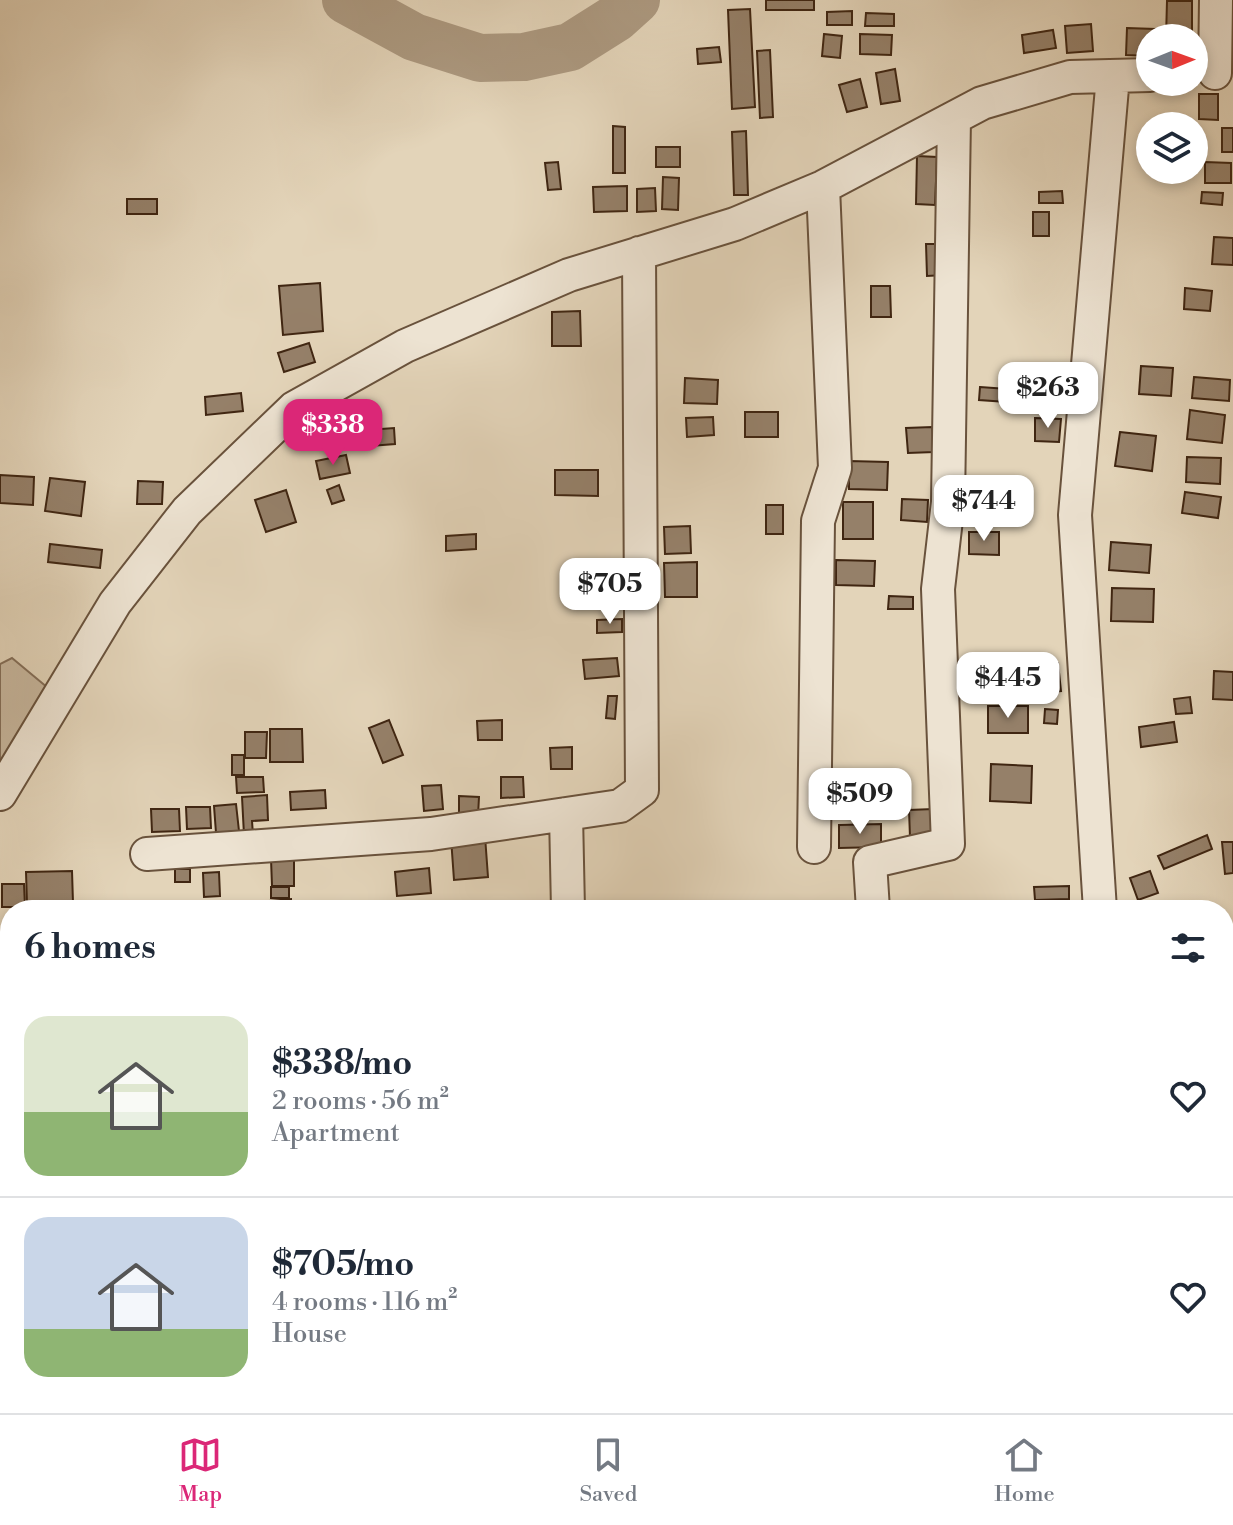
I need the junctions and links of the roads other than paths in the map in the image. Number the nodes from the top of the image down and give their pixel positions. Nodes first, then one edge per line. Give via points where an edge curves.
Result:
1 (1216, 0) edge
2 (1214, 73) edge
3 (1136, 75) edge
4 (1113, 76) junction
5 (954, 118) junction
6 (823, 187) junction
7 (639, 253) junction
8 (0, 794) edge
9 (566, 814) junction
10 (814, 847) dead end
11 (147, 854) dead end
12 (568, 900) edge
13 (872, 900) edge
14 (1099, 900) edge

1 - 2 street
3 - 4 street
4 - 5 street via 1070,77 982,103
4 - 14 street via 1075,515
5 - 6 street
5 - 13 street via 948,502 938,589 948,844 870,862
6 - 7 street via 735,224
6 - 10 street via 835,468 818,521
7 - 8 street via 569,275 419,340 294,408 187,511 115,603
7 - 9 street via 642,790 620,806
9 - 11 street via 431,834
9 - 12 street

